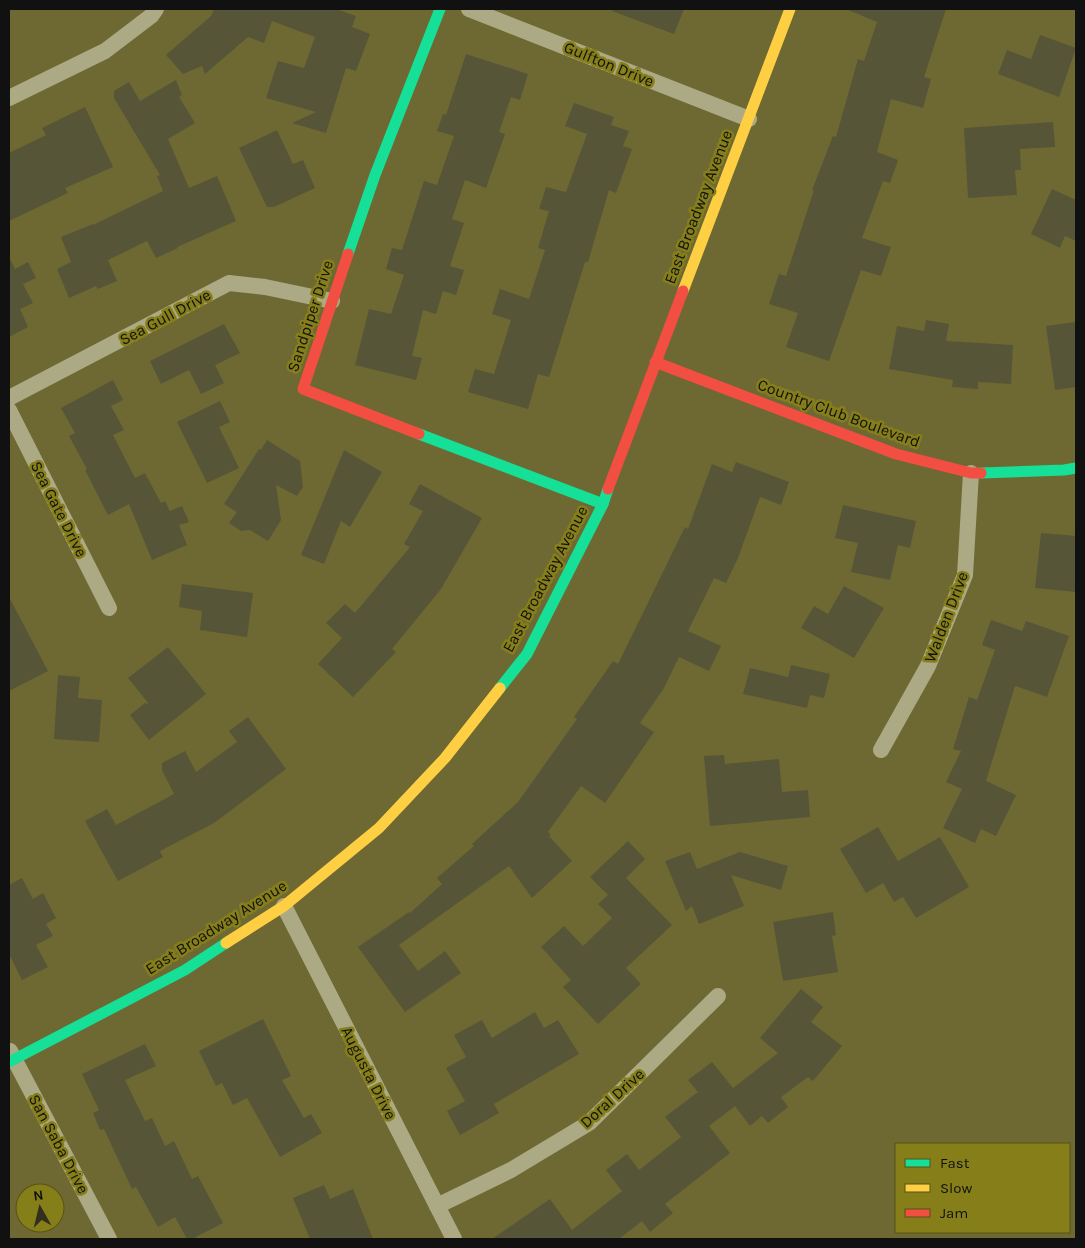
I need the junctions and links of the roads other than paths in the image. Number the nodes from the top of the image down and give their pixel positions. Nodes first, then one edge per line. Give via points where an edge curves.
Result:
1 (156, 9) edge
2 (440, 9) edge
3 (469, 9) edge
4 (790, 9) edge
5 (9, 98) edge
6 (749, 119) junction
7 (332, 301) junction
8 (655, 362) junction
9 (9, 398) edge
10 (9, 410) edge
11 (1076, 468) edge
12 (971, 473) junction
13 (603, 504) junction
14 (109, 608) dead end
15 (881, 750) dead end
16 (284, 906) junction
17 (718, 996) dead end
18 (10, 1057) edge
19 (437, 1206) junction
20 (109, 1239) edge
21 (454, 1239) edge

1 - 5 street via 105,51
2 - 7 street, Sandpiper Drive via 375,175
3 - 6 street, Gulfton Drive
4 - 6 street, East Broadway Avenue
6 - 8 street, East Broadway Avenue
7 - 9 street, Sea Gull Drive via 229,283
7 - 13 street, Sandpiper Drive via 303,390
8 - 12 street, Country Club Boulevard via 896,454
8 - 13 street, East Broadway Avenue
10 - 14 street, Sea Gate Drive
11 - 12 street, Country Club Boulevard
12 - 15 street, Walden Drive via 965,575 928,666
13 - 16 street, East Broadway Avenue via 527,654 451,751 379,828
16 - 18 street, East Broadway Avenue via 184,970
16 - 19 street, Augusta Drive
17 - 19 street, Doral Drive via 589,1123 512,1170
18 - 20 street, San Saba Drive
19 - 21 street, Augusta Drive

